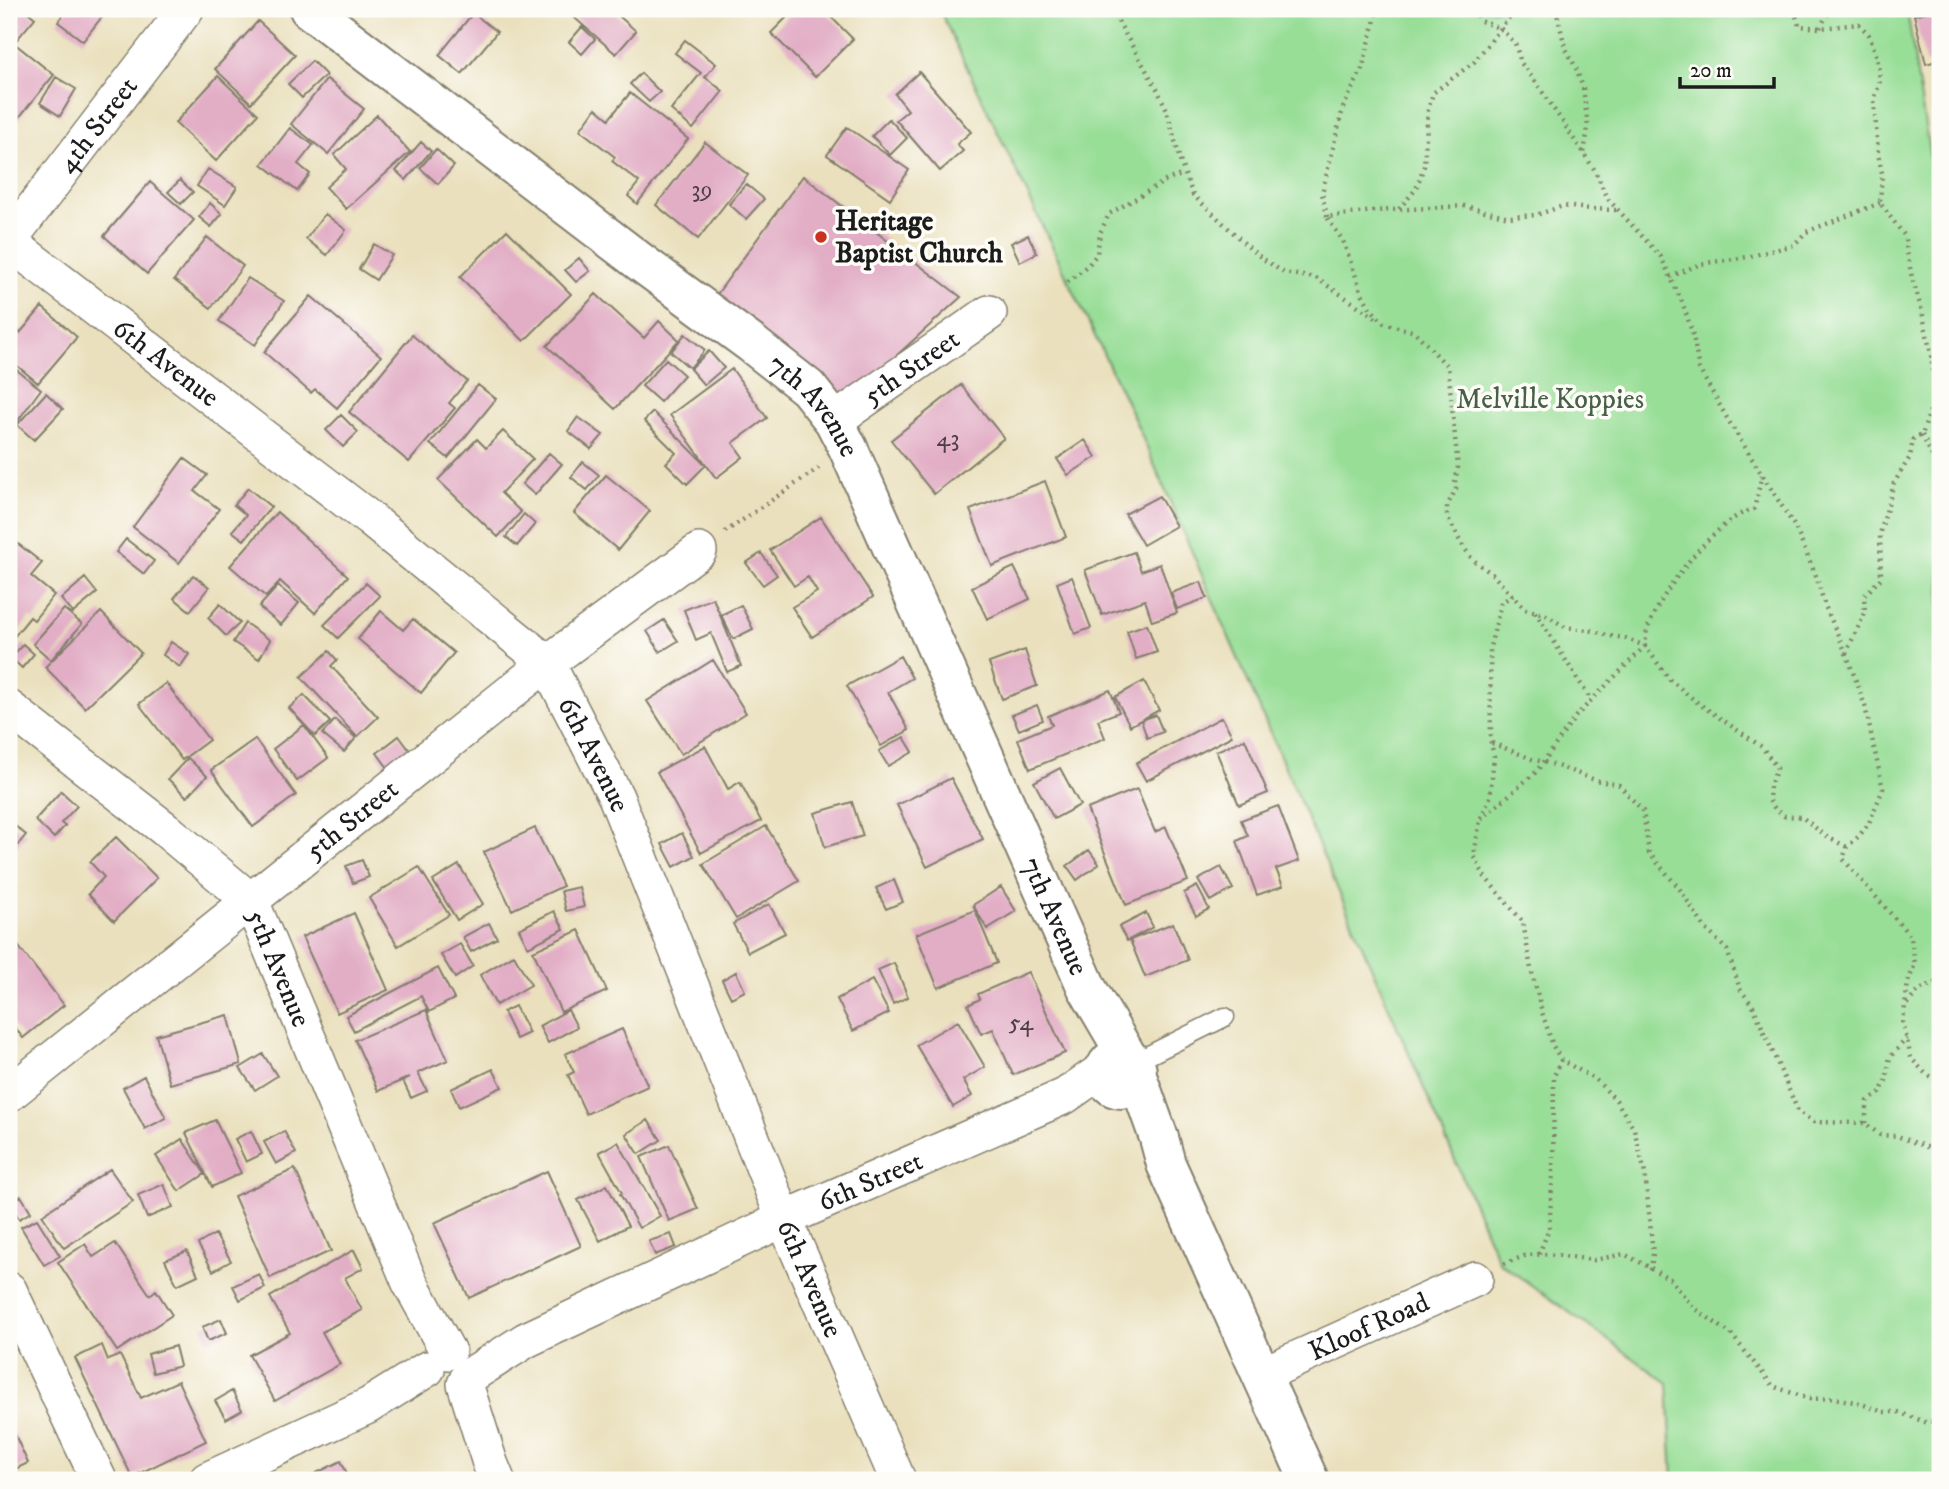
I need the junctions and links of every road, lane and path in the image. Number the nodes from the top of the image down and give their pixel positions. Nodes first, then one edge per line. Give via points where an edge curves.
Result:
1 (186, 9) edge
2 (309, 9) edge
3 (1111, 9) edge
4 (1376, 9) edge
5 (1474, 9) edge
6 (1516, 9) edge
7 (1556, 9) edge
8 (1794, 9) edge
9 (1830, 9) edge
10 (1820, 27) junction
11 (1501, 29) junction
12 (1584, 154) junction
13 (1184, 174) junction
14 (1880, 203) junction
15 (1399, 209) junction
16 (1616, 210) junction
17 (1327, 216) junction
18 (9, 241) edge
19 (1670, 278) junction
20 (1068, 282) dead end
21 (989, 313) dead end
22 (1384, 323) junction
23 (841, 435) junction
24 (1922, 435) junction
25 (1940, 472) edge
26 (1762, 475) junction
27 (699, 551) joint
28 (1513, 595) junction
29 (1535, 612) junction
30 (1645, 646) junction
31 (1846, 653) junction
32 (547, 663) junction
33 (1591, 700) junction
34 (9, 708) edge
35 (1491, 743) junction
36 (1543, 762) junction
37 (1480, 820) junction
38 (1847, 847) junction
39 (251, 901) junction
40 (1940, 981) edge
41 (1906, 1006) junction
42 (1225, 1017) dead end
43 (1907, 1038) junction
44 (1561, 1060) junction
45 (1121, 1072) junction
46 (1940, 1081) edge
47 (9, 1094) edge
48 (1865, 1123) junction
49 (1940, 1152) edge
50 (784, 1219) junction
51 (1539, 1254) junction
52 (1651, 1268) junction
53 (1475, 1279) joint
54 (9, 1290) edge
55 (447, 1373) junction
56 (1263, 1374) junction
57 (1940, 1418) edge
58 (493, 1472) edge
59 (99, 1480) edge
60 (207, 1480) edge
61 (898, 1480) edge
62 (1309, 1480) edge

1 - 18 street, 4th Street
2 - 23 street, 7th Avenue via 808,388
3 - 13 path via 1167,110
4 - 17 path via 1362,69 1343,108 1322,193
5 - 11 path via 1481,21
6 - 11 path
7 - 12 path via 1565,47 1583,88 1588,127
8 - 10 path via 1799,26
9 - 10 path
10 - 14 path via 1859,24 1869,35 1877,57 1880,81 1874,100 1882,173
11 - 12 path via 1515,43 1521,64
11 - 15 path via 1474,61 1433,93 1424,166 1416,189
12 - 16 path
13 - 20 path via 1110,214 1100,233 1097,254
13 - 22 path via 1193,195 1256,254 1284,273 1316,278
14 - 19 path via 1806,232 1794,245 1700,264
14 - 24 path via 1904,235 1931,354 1935,396
15 - 16 path via 1465,206 1509,217 1536,215 1563,205
15 - 17 path
16 - 19 path via 1661,257
17 - 22 path via 1343,241 1370,309
18 - 32 street, 6th Avenue via 370,519
19 - 26 path via 1684,304 1699,369
21 - 23 street, 5th Street
22 - 28 path via 1415,332 1448,367 1458,467 1447,516 1472,559
23 - 27 path
23 - 45 street, 7th Avenue
24 - 25 path
24 - 31 path via 1913,439 1910,457 1894,483 1880,534 1881,578 1864,596 1865,613
26 - 30 path via 1754,509 1742,511 1717,530 1664,595
26 - 31 path via 1795,527
27 - 32 street, 5th Street
28 - 29 path via 1525,609
28 - 35 path via 1501,603 1490,647
29 - 30 path via 1565,627
29 - 33 path
30 - 33 path
30 - 38 path via 1670,680 1762,747 1777,768 1769,800 1775,809 1784,816 1802,817
31 - 38 path via 1866,706 1883,789 1869,823
32 - 39 street, 5th Street
32 - 50 street, 6th Avenue via 616,797
33 - 36 path
34 - 39 street, 5th Avenue
35 - 36 path
35 - 37 path via 1490,797
36 - 37 path
36 - 48 path via 1619,785 1643,811 1649,853 1727,950 1798,1111 1813,1122
37 - 44 path via 1474,856 1522,922 1542,1012
38 - 41 path via 1843,859 1850,869 1911,937 1915,964
39 - 47 street, 5th Street
39 - 55 street, 5th Avenue
40 - 41 path via 1919,990
41 - 43 path
42 - 45 lane
43 - 46 path via 1911,1058
43 - 48 path via 1889,1056 1886,1080 1880,1093 1868,1101
44 - 51 path via 1554,1076 1549,1229
44 - 52 path via 1595,1079 1634,1129 1644,1173
45 - 50 street, 6th Street
45 - 56 street, 7th Avenue
48 - 49 path via 1880,1135 1897,1136
50 - 55 street, 6th Street
50 - 61 street, 6th Avenue
51 - 52 path via 1594,1260 1625,1254
51 - 53 path
52 - 57 path via 1670,1279 1693,1307 1731,1334 1773,1386 1809,1399 1859,1403 1928,1423
53 - 56 street, Kloof Road
54 - 59 street
55 - 58 street, 5th Avenue
55 - 60 street, 6th Street
56 - 62 street, 7th Avenue

